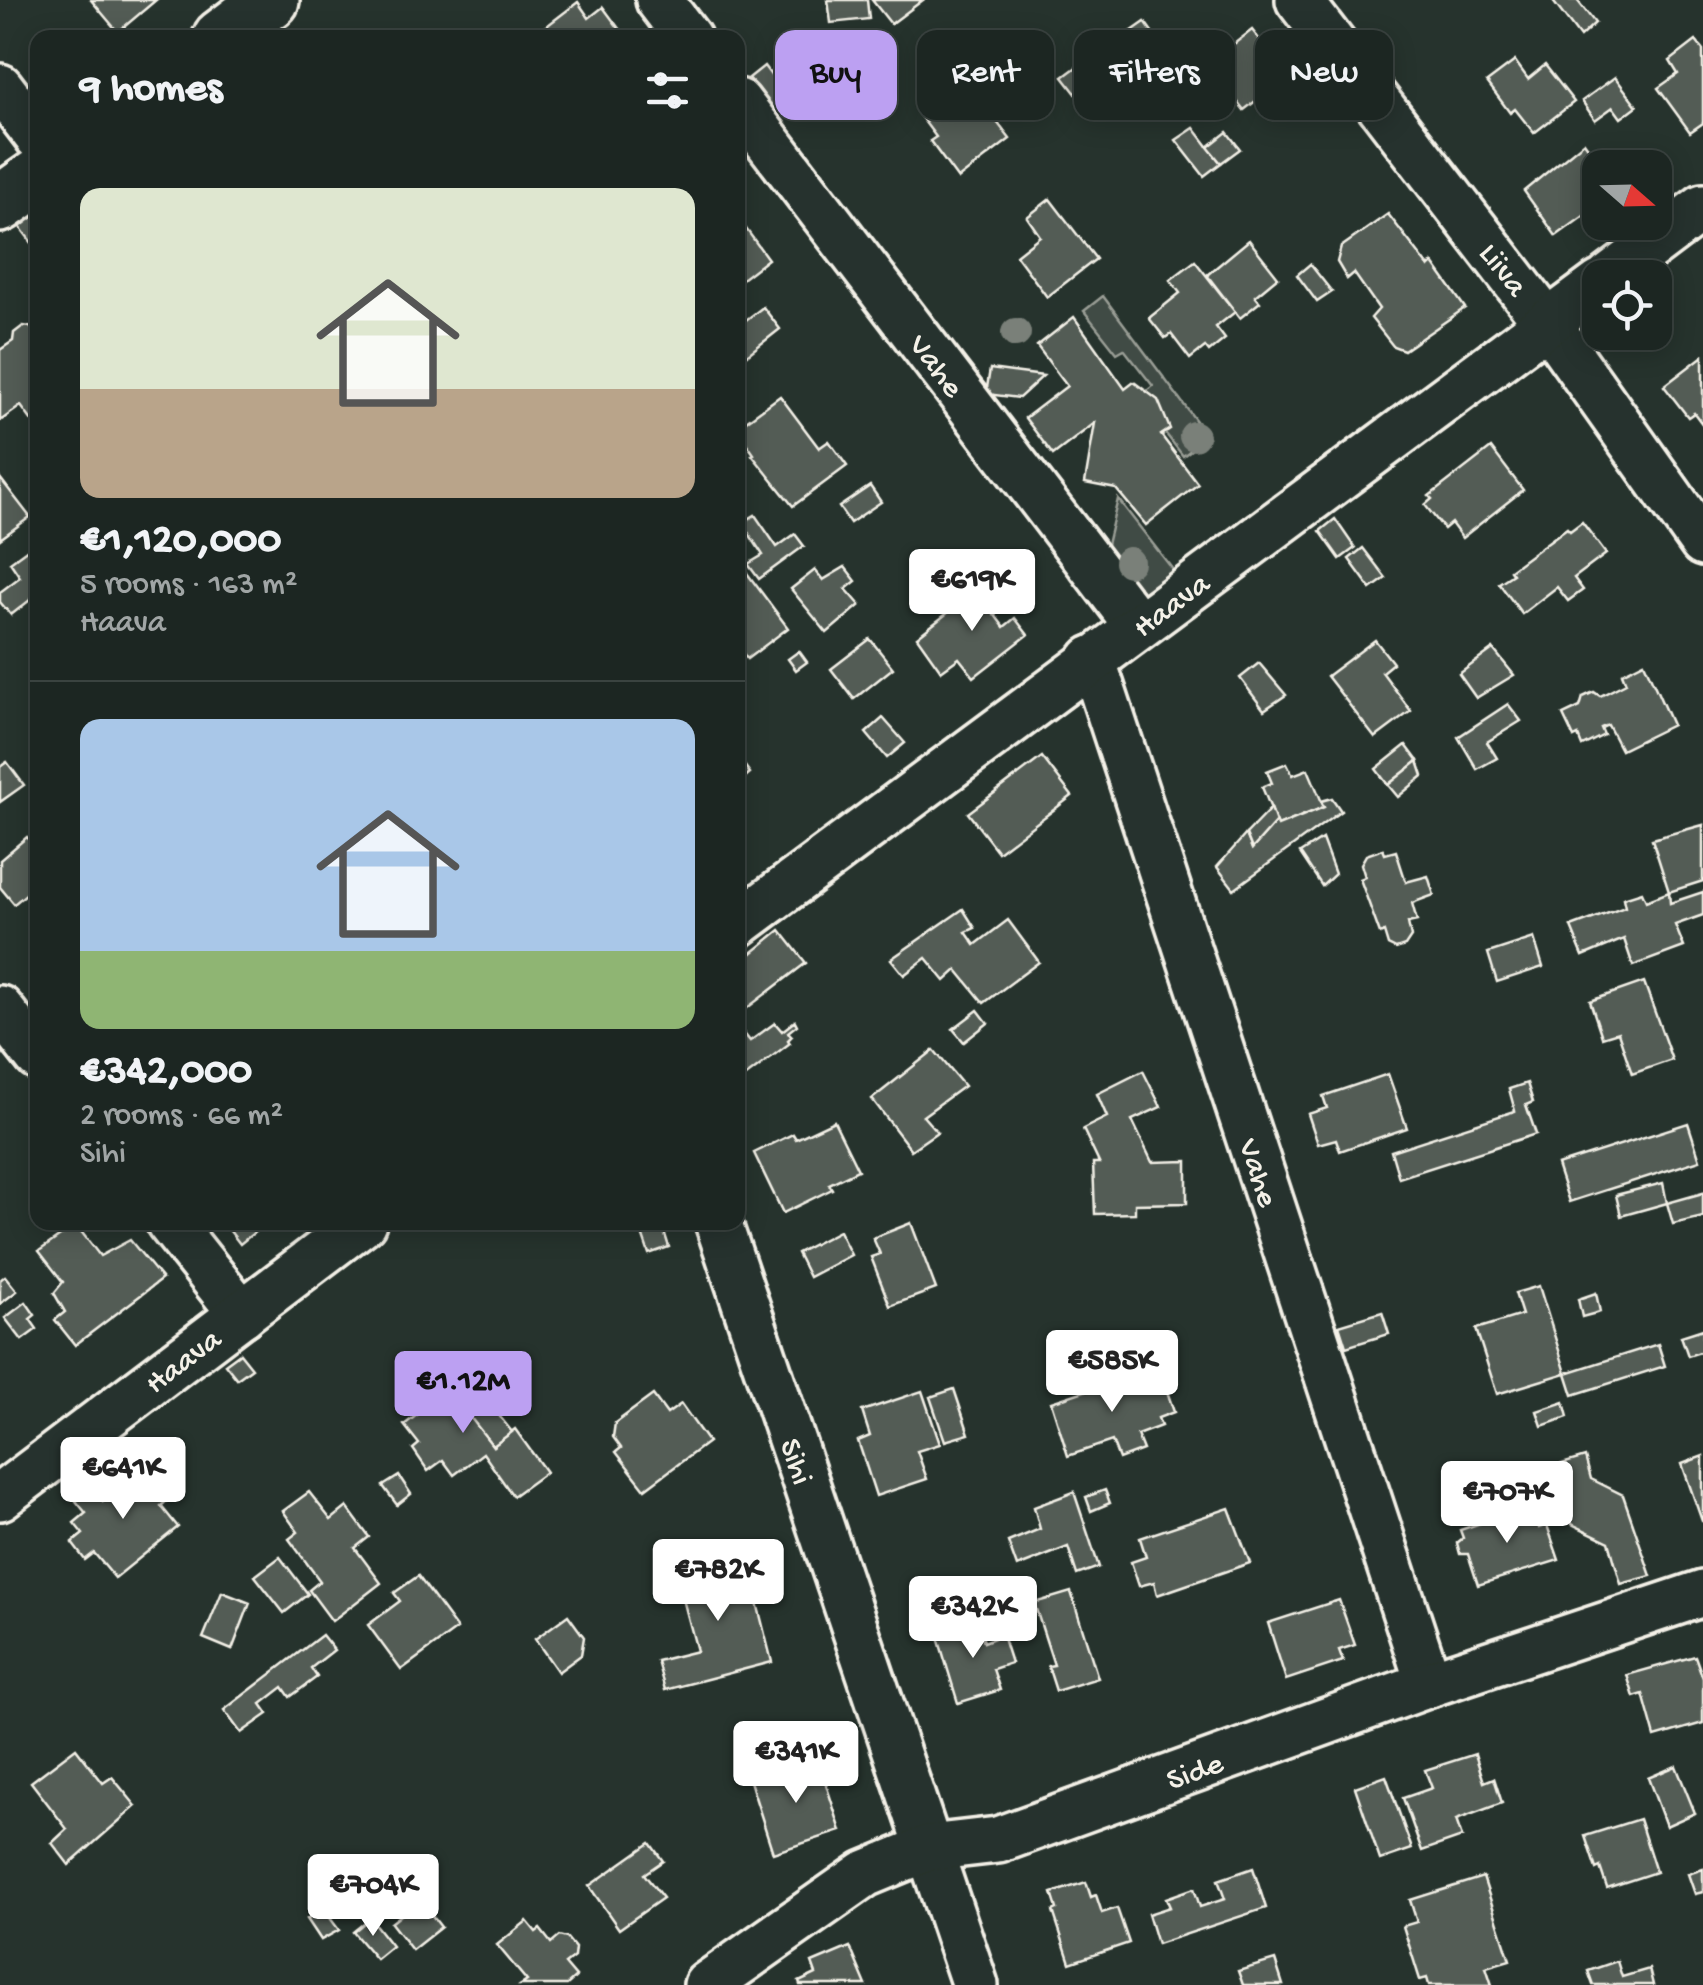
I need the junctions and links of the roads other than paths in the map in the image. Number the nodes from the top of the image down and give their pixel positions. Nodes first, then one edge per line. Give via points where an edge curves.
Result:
1 (271, 0) edge
2 (660, 0) edge
3 (1299, 0) edge
4 (232, 30) edge
5 (682, 30) edge
6 (0, 87) edge
7 (745, 111) edge
8 (30, 126) edge
9 (30, 182) edge
10 (0, 204) edge
11 (1703, 207) edge
12 (1633, 260) edge
13 (1582, 298) edge
14 (1548, 324) junction
15 (1703, 543) edge
16 (1138, 626) junction
17 (1092, 659) junction
18 (745, 919) edge
19 (0, 1010) edge
20 (30, 1047) edge
21 (175, 1230) edge
22 (352, 1230) edge
23 (721, 1230) edge
24 (242, 1314) junction
25 (0, 1498) edge
26 (1703, 1592) edge
27 (1429, 1684) junction
28 (928, 1848) junction
29 (707, 1985) edge
30 (975, 1985) edge

1 - 4 street
2 - 5 street
3 - 14 street, Liiva
6 - 8 street
7 - 16 street, Vahe
9 - 10 street
11 - 12 street
13 - 14 street, Haava
14 - 15 street, Liiva
14 - 16 street, Haava
16 - 17 street, Haava
17 - 18 street, Haava
17 - 27 street, Vahe
19 - 20 street
21 - 24 street
22 - 24 street, Haava
23 - 28 street, Sihi
24 - 25 street, Haava
26 - 27 street, Side
27 - 28 street, Side via 998,1840
28 - 29 street, Side via 865,1874
28 - 30 street, Sihi

